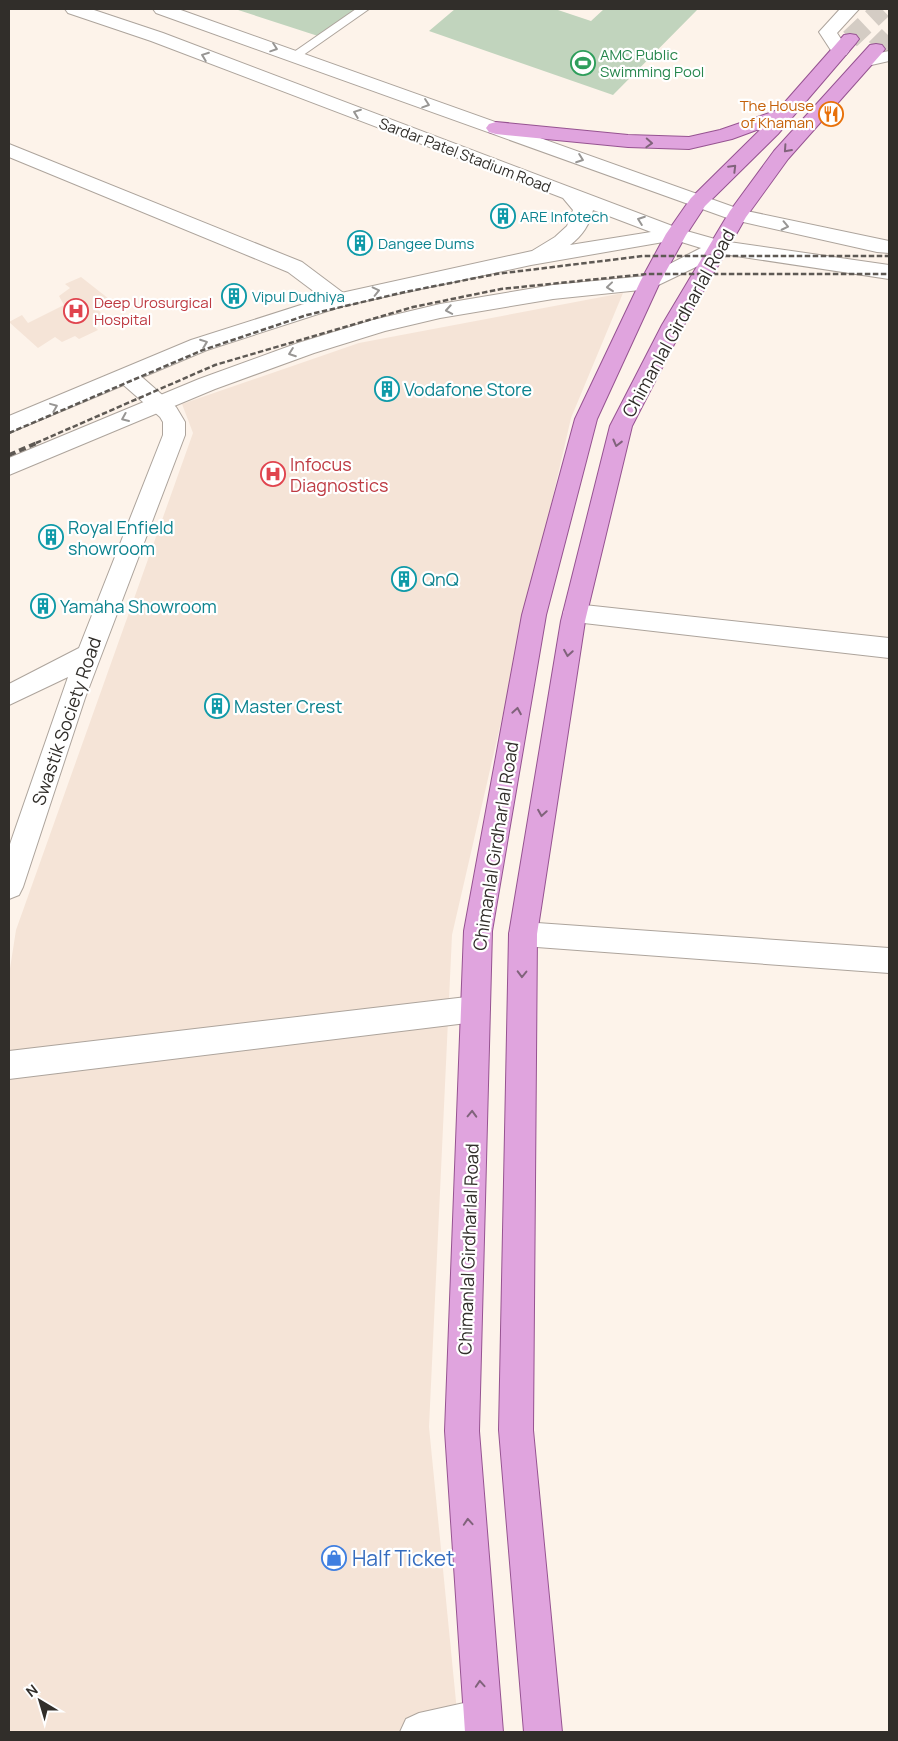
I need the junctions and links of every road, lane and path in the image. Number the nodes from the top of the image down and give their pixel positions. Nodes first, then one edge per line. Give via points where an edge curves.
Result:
1 (74, 9) edge
2 (162, 9) edge
3 (362, 9) edge
4 (850, 9) tunnel mouth
5 (845, 45) joint
6 (877, 55) tunnel mouth
7 (295, 56) junction
8 (330, 69) junction
9 (304, 93) junction
10 (786, 113) junction
11 (496, 128) junction
12 (9, 150) edge
13 (571, 195) junction
14 (698, 202) junction
15 (737, 215) junction
16 (676, 234) junction
17 (720, 247) junction
18 (889, 247) edge
19 (531, 258) junction
20 (889, 272) edge
21 (650, 282) junction
22 (339, 300) junction
23 (127, 376) junction
24 (159, 403) junction
25 (9, 424) edge
26 (9, 467) edge
27 (575, 614) junction
28 (889, 648) edge
29 (88, 655) junction
30 (9, 695) edge
31 (9, 888) edge
32 (523, 934) junction
33 (889, 961) edge
34 (475, 1009) junction
35 (9, 1065) edge
36 (483, 1725) edge
37 (419, 1732) edge
38 (543, 1732) edge

9 -> 1 street, Sardar Patel Stadium Road via 125,19
2 -> 7 street, Sardar Patel Stadium Road
3 - 7 lane
4 - 5 street via 828,32
5 - 10 main road, Chimanlal Girdharlal Road
6 -> 15 main road, Chimanlal Girdharlal Road via 781,155
7 - 8 street, Sardar Patel Stadium Road
8 - 9 street
8 -> 11 street, Sardar Patel Stadium Road
13 -> 9 street, Sardar Patel Stadium Road
11 -> 10 main road via 628,141 689,143 725,135
14 -> 10 main road, Chimanlal Girdharlal Road
11 -> 14 street, Sardar Patel Stadium Road
12 - 22 street via 295,267
16 -> 13 street, Sardar Patel Stadium Road
13 - 19 street via 583,209 582,218 567,238
14 - 15 street, Sardar Patel Stadium Road
14 - 16 main road, Chimanlal Girdharlal Road
15 - 17 main road, Chimanlal Girdharlal Road
15 -> 18 street, Sardar Patel Stadium Road
16 - 17 street, Sardar Patel Stadium Road
16 - 19 street
16 - 21 main road, Chimanlal Girdharlal Road
17 - 20 street, Sardar Patel Stadium Road
17 - 21 street
17 -> 27 main road, Chimanlal Girdharlal Road via 673,325 621,426
22 -> 19 street
21 -> 24 street via 554,292 381,325 306,348
34 -> 21 main road, Chimanlal Girdharlal Road via 478,931 534,615 586,419
23 -> 22 street via 222,337
23 - 24 street, Swastik Society Road
25 -> 23 street
24 -> 26 street
24 - 29 street, Swastik Society Road via 174,422 174,435
27 - 28 street
27 -> 32 main road, Chimanlal Girdharlal Road
29 - 30 street
29 - 31 street, Swastik Society Road
32 - 33 street
32 -> 38 main road, Chimanlal Girdharlal Road via 516,1430
34 - 35 street
36 -> 34 main road, Chimanlal Girdharlal Road via 462,1432
36 - 37 street

